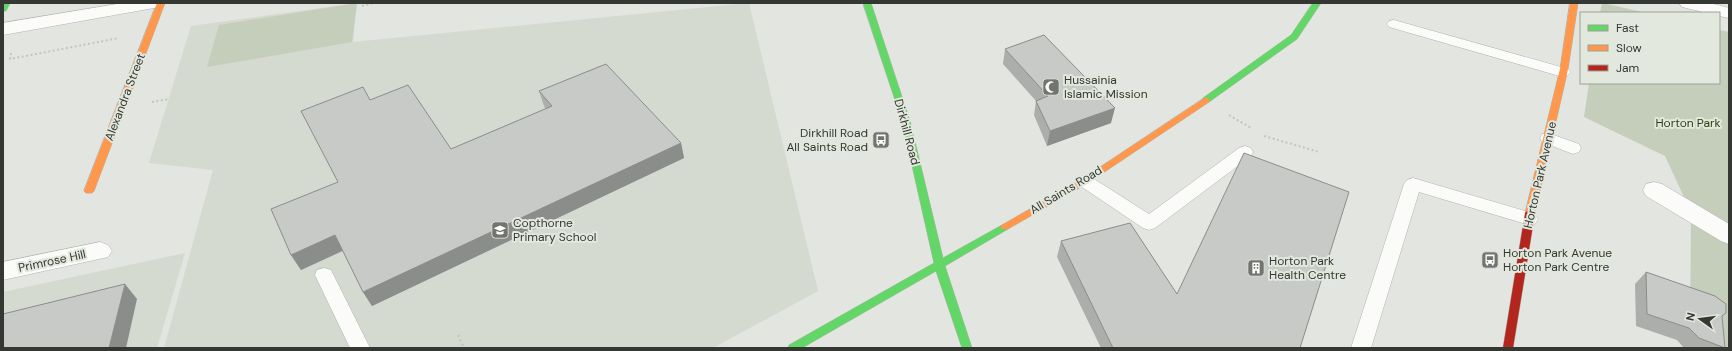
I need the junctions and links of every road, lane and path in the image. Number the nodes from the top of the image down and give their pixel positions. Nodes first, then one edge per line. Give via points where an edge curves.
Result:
1 (6, 3) edge
2 (154, 3) edge
3 (161, 3) edge
4 (374, 3) edge
5 (867, 3) edge
6 (1317, 3) edge
7 (1574, 3) edge
8 (1688, 3) edge
9 (362, 6) dead end
10 (3, 9) edge
11 (1729, 13) edge
12 (1394, 24) dead end
13 (3, 29) edge
14 (149, 33) junction
15 (8, 53) dead end
16 (1563, 72) junction
17 (1205, 101) junction
18 (1256, 131) dead end
19 (1262, 135) dead end
20 (1548, 138) junction
21 (1573, 148) dead end
22 (1245, 152) edge
23 (1319, 152) dead end
24 (1085, 181) junction
25 (1654, 190) dead end
26 (89, 191) dead end
27 (1529, 219) junction
28 (1729, 235) edge
29 (100, 250) dead end
30 (939, 264) junction
31 (3, 271) edge
32 (324, 275) dead end
33 (458, 335) dead end
34 (360, 348) edge
35 (464, 348) edge
36 (793, 348) edge
37 (966, 348) edge
38 (1361, 348) edge
39 (1508, 348) edge

1 - 10 street
2 - 13 street
3 - 14 street, Alexandra Street
4 - 9 path
5 - 30 street, Dirkhill Road via 906,121
6 - 17 street, All Saints Road via 1294,37
7 - 16 street, Horton Park Avenue
8 - 11 street
12 - 16 lane
14 - 15 path via 10,59 12,53
14 - 26 street, Alexandra Street
16 - 20 street, Horton Park Avenue
17 - 18 path
17 - 24 street, All Saints Road
19 - 23 path
20 - 21 lane
20 - 27 street, Horton Park Avenue
22 - 24 lane via 1149,223
24 - 30 street, All Saints Road
25 - 28 street
27 - 38 lane via 1413,184
27 - 39 street, Horton Park Avenue
29 - 31 street, Primrose Hill
30 - 36 street, All Saints Road
30 - 37 street, Dirkhill Road
32 - 34 lane
33 - 35 path

